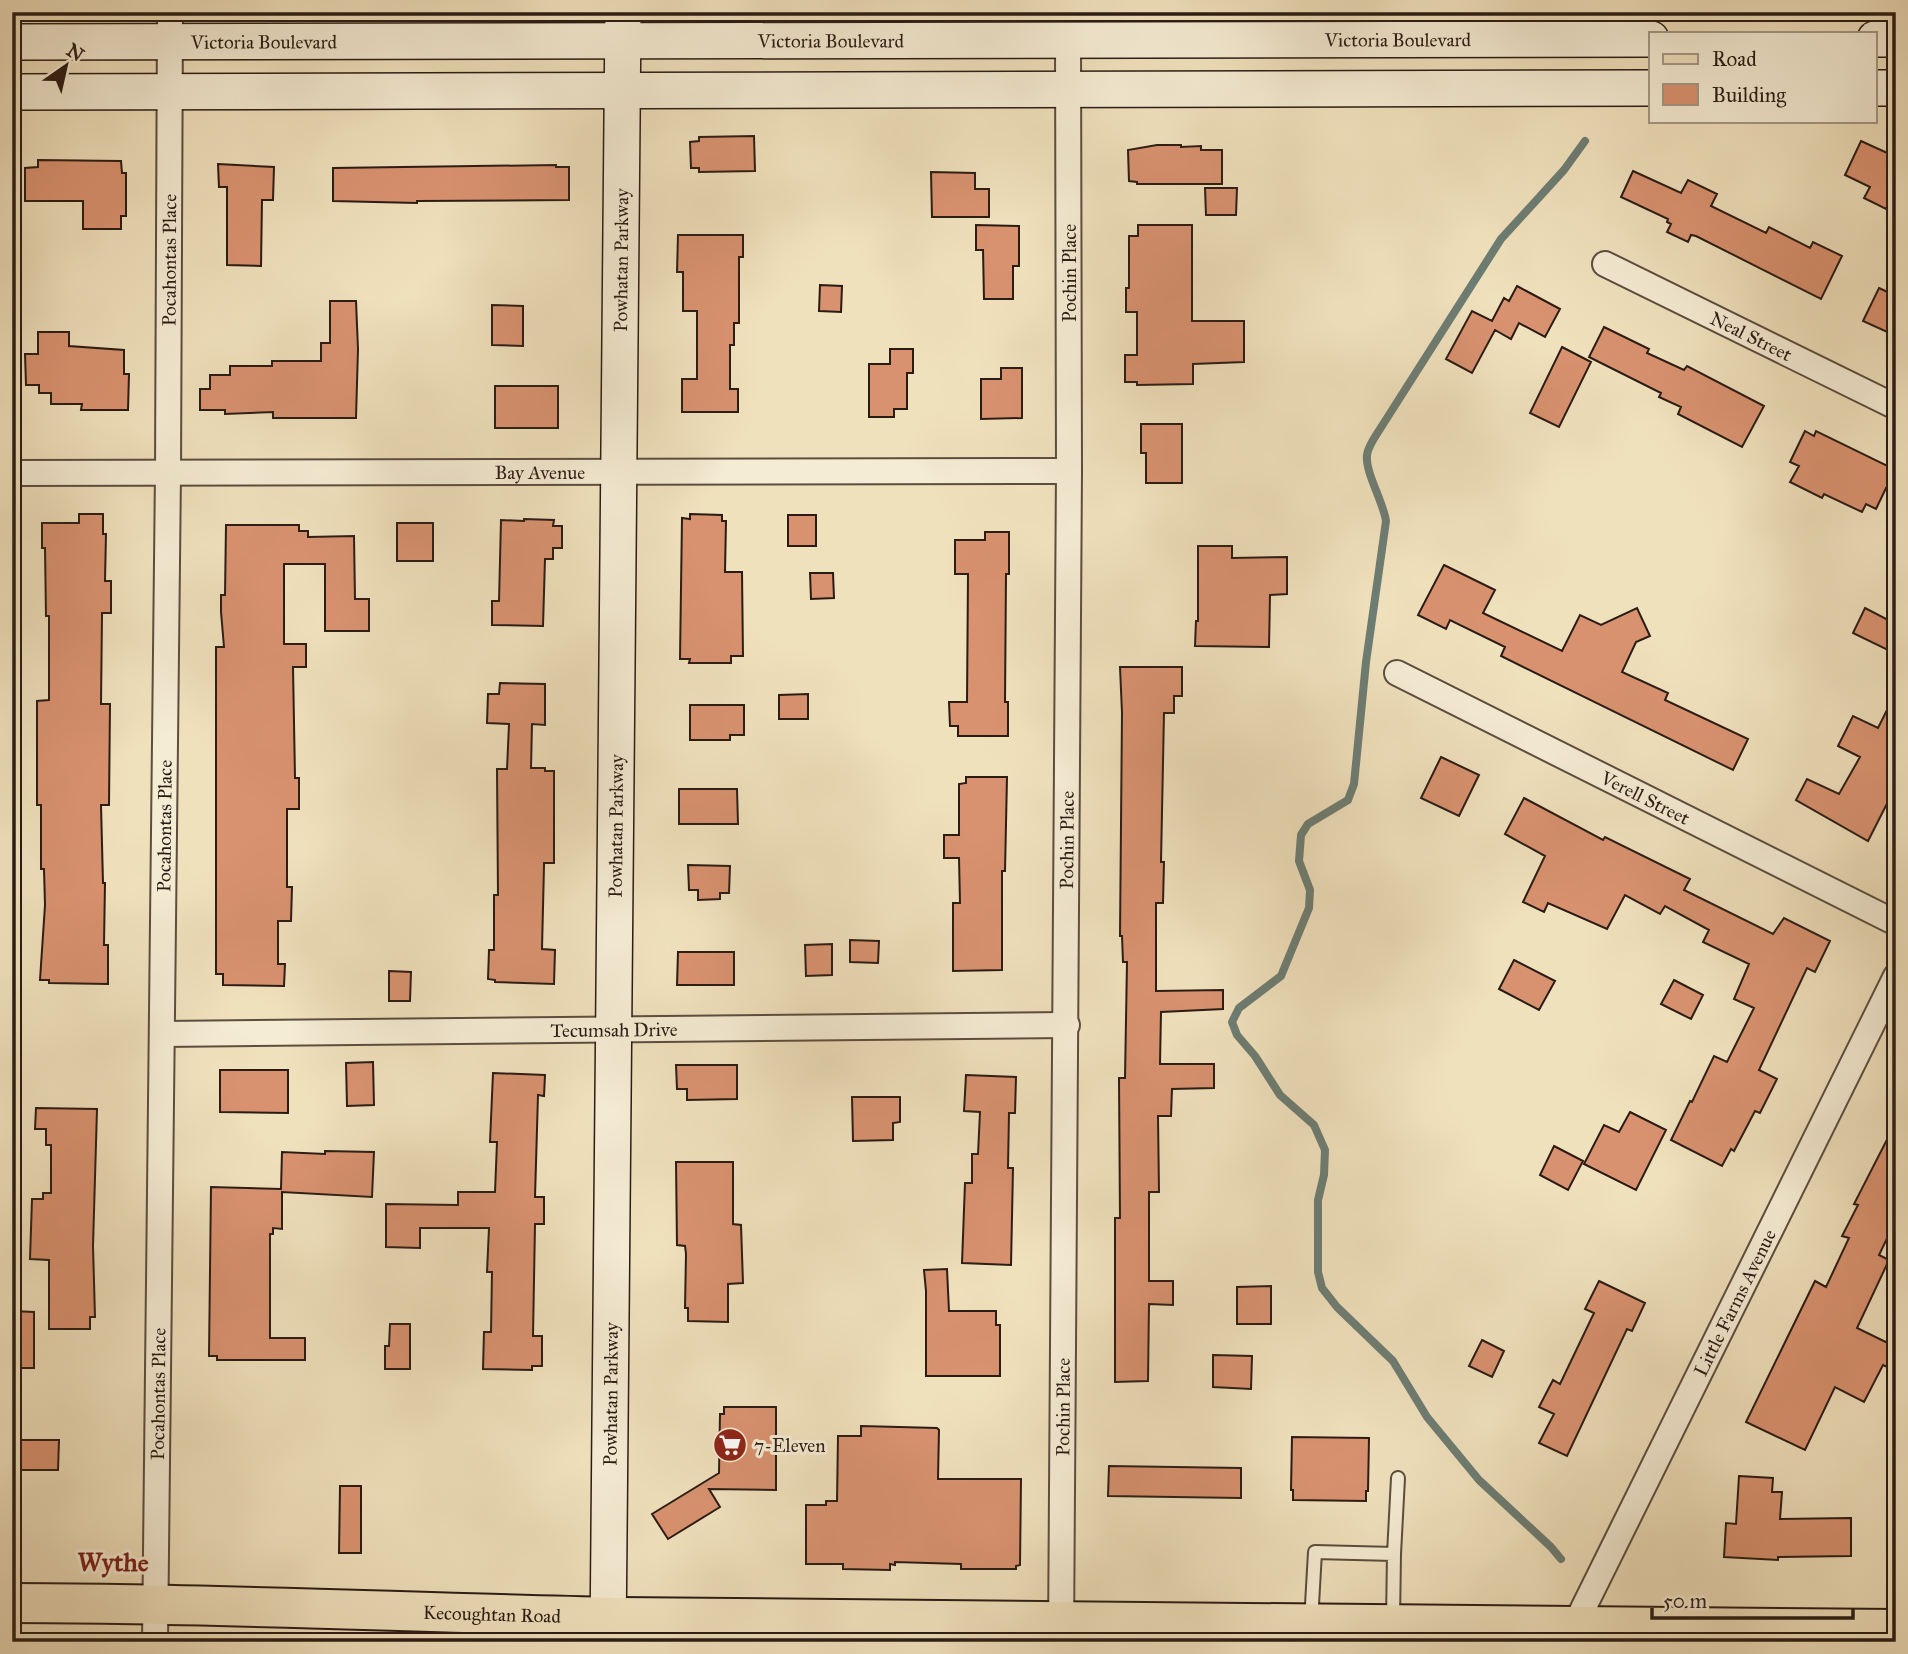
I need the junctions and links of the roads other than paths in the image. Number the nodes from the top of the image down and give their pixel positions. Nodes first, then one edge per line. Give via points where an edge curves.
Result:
1 (623, 26) edge
2 (170, 27) edge
3 (1068, 39) junction
4 (1649, 39) edge
5 (1876, 39) edge
6 (1896, 39) edge
7 (12, 42) edge
8 (1649, 88) edge
9 (1876, 88) edge
10 (1896, 88) edge
11 (624, 91) junction
12 (1068, 91) junction
13 (12, 92) edge
14 (170, 92) junction
15 (1605, 264) dead end
16 (1896, 407) edge
17 (619, 471) junction
18 (1069, 471) junction
19 (168, 472) junction
20 (12, 473) edge
21 (1396, 673) dead end
22 (1896, 923) edge
23 (1896, 976) edge
24 (1067, 1025) junction
25 (613, 1030) junction
26 (162, 1034) junction
27 (1398, 1478) dead end
28 (1394, 1554) junction
29 (12, 1603) edge
30 (156, 1603) junction
31 (1311, 1626) junction
32 (1392, 1627) junction
33 (1574, 1627) junction
34 (608, 1629) edge
35 (1896, 1629) edge
36 (1061, 1633) edge
37 (1458, 1634) edge
38 (155, 1642) edge

1 - 2 main road, Victoria Boulevard
1 - 3 main road, Victoria Boulevard
1 - 11 main road, Powhatan Parkway
2 - 7 main road, Victoria Boulevard
2 - 14 street, Pocahontas Place
3 - 4 main road, Victoria Boulevard
3 - 12 street, Pochin Place
5 - 6 main road
8 - 12 main road
9 - 10 main road
11 - 12 main road
11 - 14 main road
11 - 17 main road, Powhatan Parkway
12 - 18 street, Pochin Place
13 - 14 main road
14 - 19 street, Pocahontas Place
15 - 16 street, Neal Street
17 - 18 street, Bay Avenue
17 - 19 street, Bay Avenue
17 - 25 main road, Powhatan Parkway
18 - 24 street, Pochin Place
19 - 20 street, Bay Avenue
19 - 26 street, Pocahontas Place
21 - 22 street, Verell Street
23 - 33 street, Little Farms Avenue
24 - 25 street, Tecumsah Drive
24 - 36 street, Pochin Place
25 - 26 street, Tecumsah Drive
25 - 34 main road, Powhatan Parkway
26 - 30 street, Pocahontas Place
27 - 28 lane
28 - 31 lane via 1315,1552
28 - 32 lane
29 - 30 main road, Kecoughtan Road
30 - 34 main road, Kecoughtan Road
30 - 38 street, Pocahontas Place
31 - 32 main road, Kecoughtan Road
31 - 36 main road, Kecoughtan Road
32 - 37 main road, Kecoughtan Road
33 - 35 main road, Kecoughtan Road
33 - 37 main road, Kecoughtan Road
34 - 36 main road, Kecoughtan Road

